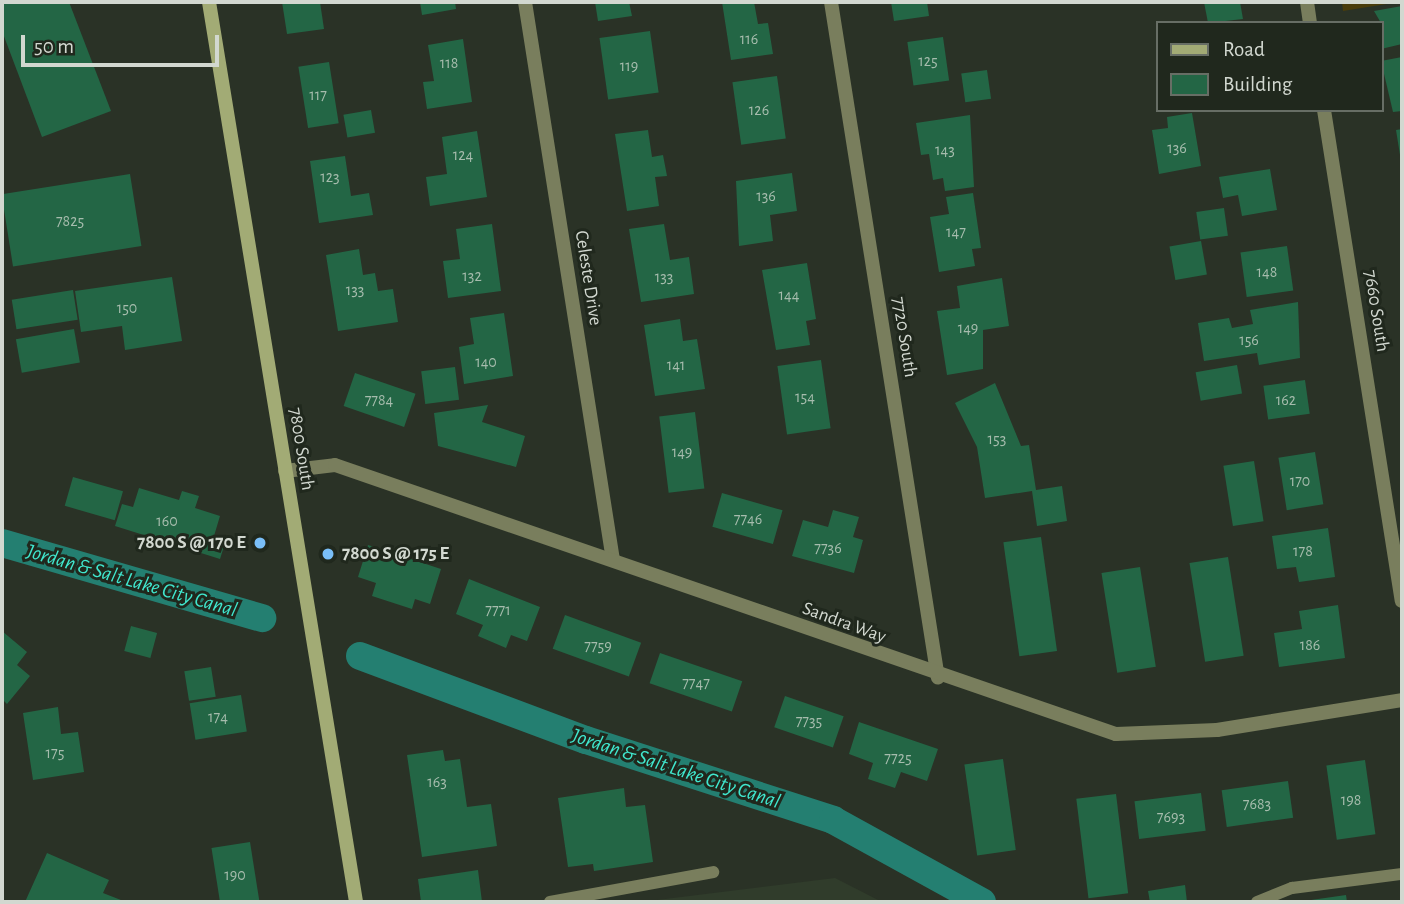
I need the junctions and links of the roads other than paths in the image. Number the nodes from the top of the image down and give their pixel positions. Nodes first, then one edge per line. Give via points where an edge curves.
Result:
1 (209, 2) edge
2 (525, 2) edge
3 (831, 2) edge
4 (1307, 2) edge
5 (1310, 21) edge
6 (1324, 112) edge
7 (285, 471) junction
8 (613, 561) junction
9 (1402, 601) edge
10 (938, 678) junction
11 (1402, 700) edge
12 (713, 872) dead end
13 (1402, 874) edge
14 (356, 902) edge
15 (550, 902) edge
16 (1257, 902) edge

1 - 7 main road, 7800 South
2 - 8 street, Celeste Drive
3 - 10 street, 7720 South
4 - 5 street
6 - 9 street, 7660 South
7 - 8 street, Sandra Way via 335,465
7 - 14 main road, 7800 South
8 - 10 street, Sandra Way
10 - 11 street, Sandra Way via 1070,723 1160,737
12 - 15 lane
13 - 16 lane via 1292,888

